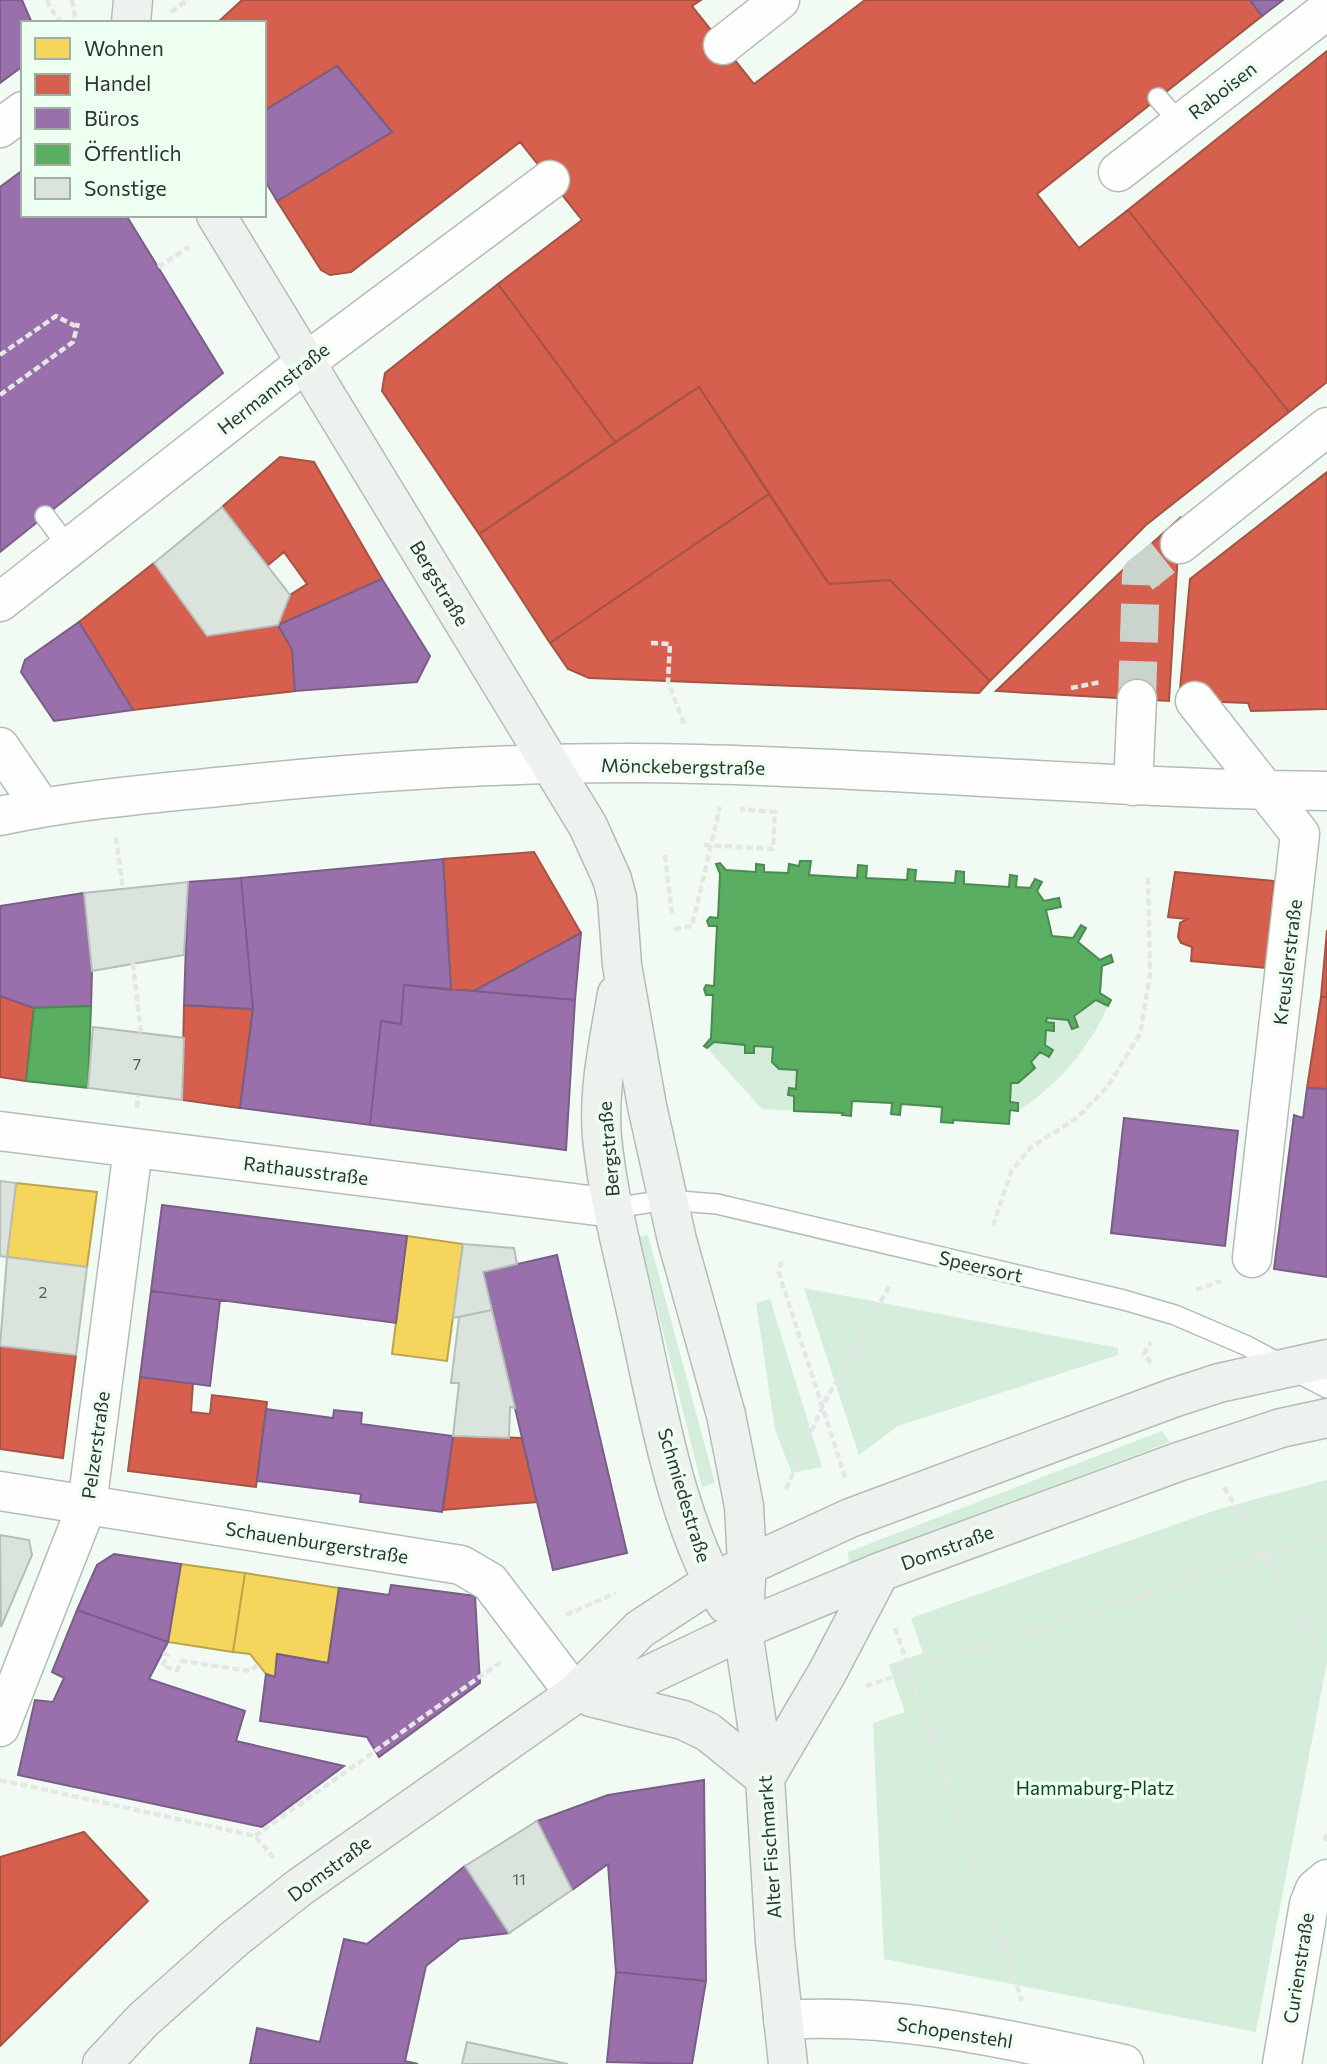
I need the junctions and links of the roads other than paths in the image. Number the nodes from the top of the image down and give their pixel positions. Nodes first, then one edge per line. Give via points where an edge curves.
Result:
1 (133, 0) edge
2 (780, 0) edge
3 (1327, 10) edge
4 (131, 21) edge
5 (723, 45) dead end
6 (21, 112) edge
7 (0, 128) edge
8 (1118, 172) dead end
9 (550, 180) dead end
10 (217, 217) edge
11 (306, 362) junction
12 (1327, 427) edge
13 (45, 516) dead end
14 (1180, 544) tunnel mouth
15 (69, 548) junction
16 (0, 602) edge
17 (1124, 689) tunnel mouth
18 (1195, 701) dead end
19 (0, 747) edge
20 (548, 764) junction
21 (1133, 786) junction
22 (1267, 791) junction
23 (1327, 792) edge
24 (41, 807) junction
25 (0, 816) edge
26 (622, 965) junction
27 (0, 1131) edge
28 (133, 1149) junction
29 (667, 1200) junction
30 (613, 1208) junction
31 (1252, 1258) dead end
32 (1327, 1359) edge
33 (1285, 1367) junction
34 (1327, 1388) edge
35 (1327, 1418) edge
36 (0, 1491) edge
37 (87, 1505) junction
38 (747, 1563) junction
39 (880, 1572) junction
40 (712, 1582) junction
41 (743, 1630) junction
42 (575, 1694) junction
43 (0, 1727) edge
44 (765, 1778) junction
45 (1327, 1879) edge
46 (783, 2020) junction
47 (102, 2064) edge
48 (788, 2064) edge
49 (1124, 2064) edge
50 (1282, 2064) edge

1 - 4 street
2 - 5 street
3 - 8 street, Raboisen via 1169,110
6 - 7 street
9 - 11 street, Hermannstraße
10 - 11 street, Bergstraße
11 - 15 street, Hermannstraße
11 - 20 street, Bergstraße
12 - 14 street
13 - 15 lane
15 - 16 street, Hermannstraße
17 - 21 street
18 - 22 street, Kreuslerstraße
19 - 24 street
20 - 21 street, Mönckebergstraße via 699,764
20 - 24 street, Mönckebergstraße via 354,773
20 - 26 street, Bergstraße via 588,826 612,879
21 - 22 street, Mönckebergstraße
22 - 23 street, Mönckebergstraße
22 - 31 street, Kreuslerstraße via 1300,834
24 - 25 street, Mönckebergstraße
26 - 29 street, Bergstraße
26 - 30 street, Bergstraße via 602,1106
27 - 28 street, Rathausstraße
28 - 30 street, Rathausstraße
28 - 37 street, Pelzerstraße
29 - 30 lane, Speersort
29 - 33 lane, Speersort via 755,1212 1124,1300 1213,1330
29 - 38 street via 726,1415 744,1506
30 - 40 street, Schmiedestraße via 682,1501
32 - 33 street
33 - 34 lane, Speersort
33 - 38 street, Domstraße via 1173,1398 850,1518
35 - 39 street, Domstraße via 1205,1452
36 - 37 street, Schauenburgerstraße
37 - 42 street, Schauenburgerstraße via 461,1565 490,1582
37 - 43 street, Pelzerstraße
38 - 40 street, Domstraße
38 - 41 street
39 - 41 street, Domstraße
39 - 44 street
40 - 41 street, Schmiedestraße
40 - 42 street, Domstraße via 640,1629
41 - 42 street, Domstraße via 634,1682
41 - 44 street, Alter Fischmarkt
42 - 44 street via 683,1720 708,1732
42 - 47 street, Domstraße via 300,1887 143,2020
44 - 46 street, Alter Fischmarkt
45 - 50 street, Curienstraße via 1315,1889 1309,1904
46 - 48 street, Alter Fischmarkt
46 - 49 street, Schopenstehl via 875,2020

